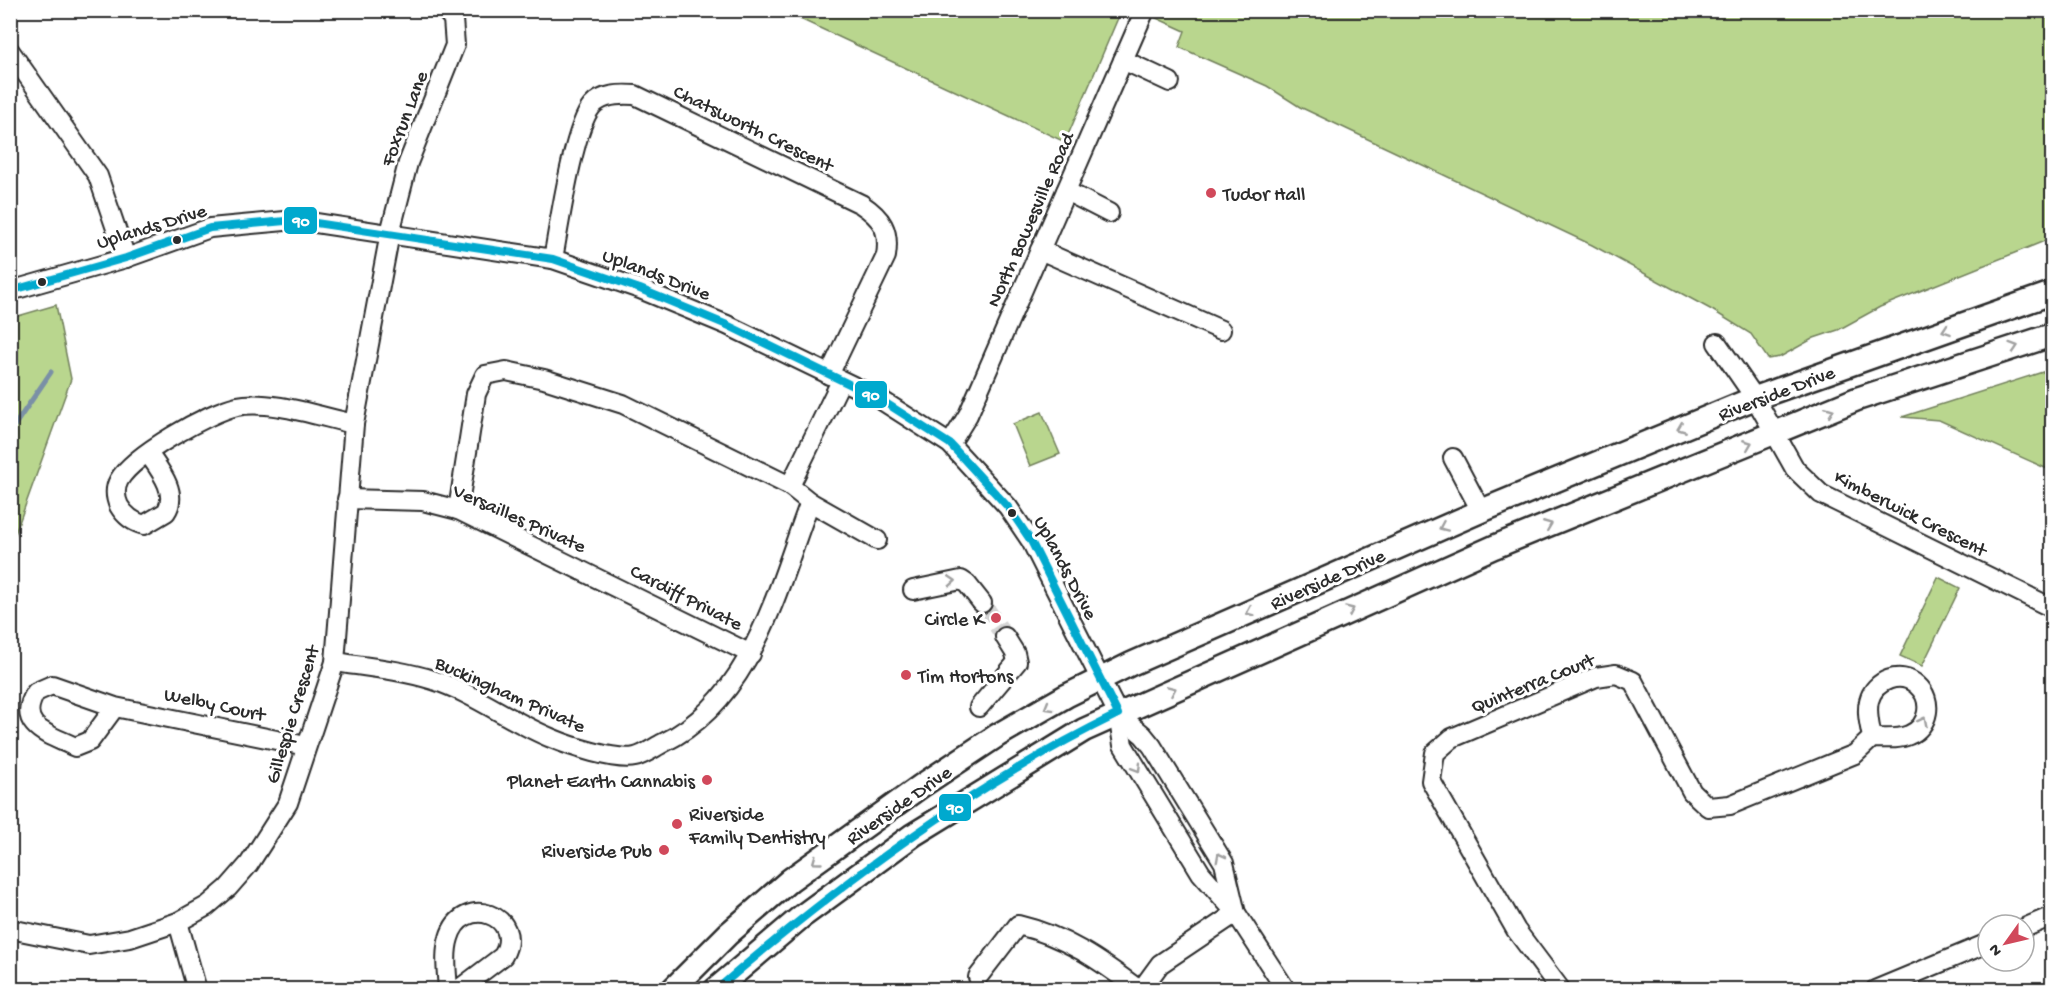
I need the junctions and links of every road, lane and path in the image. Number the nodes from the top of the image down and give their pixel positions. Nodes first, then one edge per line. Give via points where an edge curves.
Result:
1 (1145, 10) edge
2 (449, 15) edge
3 (10, 51) edge
4 (1123, 60) junction
5 (1170, 81) dead end
6 (1066, 191) junction
7 (1109, 213) dead end
8 (390, 233) junction
9 (1040, 250) junction
10 (126, 258) junction
11 (553, 259) junction
12 (10, 291) edge
13 (2052, 293) edge
14 (1221, 330) dead end
15 (2052, 335) edge
16 (1717, 343) dead end
17 (835, 378) junction
18 (1755, 398) junction
19 (354, 424) junction
20 (1776, 433) junction
21 (950, 444) junction
22 (148, 453) dead end
23 (1453, 458) dead end
24 (790, 486) junction
25 (347, 499) junction
26 (810, 502) junction
27 (458, 510) junction
28 (1481, 511) junction
29 (877, 540) dead end
30 (602, 578) joint
31 (913, 590) dead end
32 (982, 603) tunnel mouth
33 (2052, 608) edge
34 (1005, 637) tunnel mouth
35 (751, 654) junction
36 (335, 663) junction
37 (1100, 680) junction
38 (115, 707) dead end
39 (979, 707) dead end
40 (1118, 714) junction
41 (1872, 738) dead end
42 (306, 746) junction
43 (1236, 913) junction
44 (2052, 916) edge
45 (178, 922) junction
46 (2036, 923) edge
47 (10, 929) edge
48 (1976, 948) edge
49 (978, 977) dead end
50 (197, 990) edge
51 (448, 990) edge
52 (458, 990) edge
53 (672, 990) edge
54 (715, 990) edge
55 (1140, 990) edge
56 (1286, 990) edge
57 (1561, 990) edge
58 (1875, 990) edge

1 - 4 street, North Bowesville Road
2 - 8 street, Foxrun Lane via 455,45 408,163
3 - 10 street via 98,176
4 - 5 street
4 - 6 street, North Bowesville Road
6 - 7 street
6 - 9 street, North Bowesville Road
8 - 10 street, Uplands Drive via 296,220 253,223 210,228
8 - 11 street, Uplands Drive
8 - 19 street, Gillespie Crescent
9 - 14 street
9 - 21 street, North Bowesville Road via 964,424
10 - 12 street, Uplands Drive
11 - 17 street, Uplands Drive via 727,325
11 - 17 street, Chatsworth Crescent via 577,139 591,106 613,95 635,95 861,204 878,216 889,240 886,256
13 -> 18 main road, Riverside Drive
20 -> 15 main road, Riverside Drive via 1857,399
16 - 18 street, Kimberwick Crescent
17 - 21 street, Uplands Drive via 878,398
17 - 24 street
18 - 20 street, Kimberwick Crescent
18 -> 28 main road, Riverside Drive
19 - 22 street via 259,404 240,405 193,424
19 - 25 street, Gillespie Crescent
20 - 33 street, Kimberwick Crescent via 1795,469 1821,494
40 -> 20 main road, Riverside Drive via 1494,547
21 - 37 street, Uplands Drive via 1008,507 1031,541
23 - 28 street
24 - 26 street
24 - 27 street via 622,404 544,378 506,371 485,375 476,394
25 - 27 street, Versailles Private via 423,501
25 - 36 street, Gillespie Crescent
26 - 29 street
26 - 35 street, Buckingham Private
27 - 30 street, Versailles Private
28 -> 37 main road, Riverside Drive
30 - 35 street, Cardiff Private
31 -> 32 street via 961,580
34 - 39 street via 1017,662
35 - 36 street, Buckingham Private via 736,680 708,712 674,738 634,757 592,752 550,738 435,681 392,670
36 - 42 street, Gillespie Crescent
37 - 40 street, Uplands Drive
37 -> 53 main road, Riverside Drive via 998,735 800,873 754,910
38 - 42 street, Welby Court
40 -> 43 street via 1123,745 1201,873
43 -> 40 street via 1224,863 1152,746
40 - 54 main road, Riverside Drive via 1084,730 913,835 801,917
41 - 57 street, Quinterra Court via 1855,753 1731,806 1708,807 1692,792 1633,681 1616,674 1596,677 1452,738 1435,753 1431,781 1516,930
42 - 45 street, Gillespie Crescent via 288,803 249,864 207,906
43 - 55 street via 1160,964
43 - 56 street
44 - 46 street
45 - 47 street, Gillespie Crescent via 130,938 89,945
45 - 50 street
48 - 58 street
49 - 55 street via 1018,925 1047,932 1100,960
51 - 52 street via 446,954 453,926 466,915 486,912 500,921 506,931 506,949 503,956

